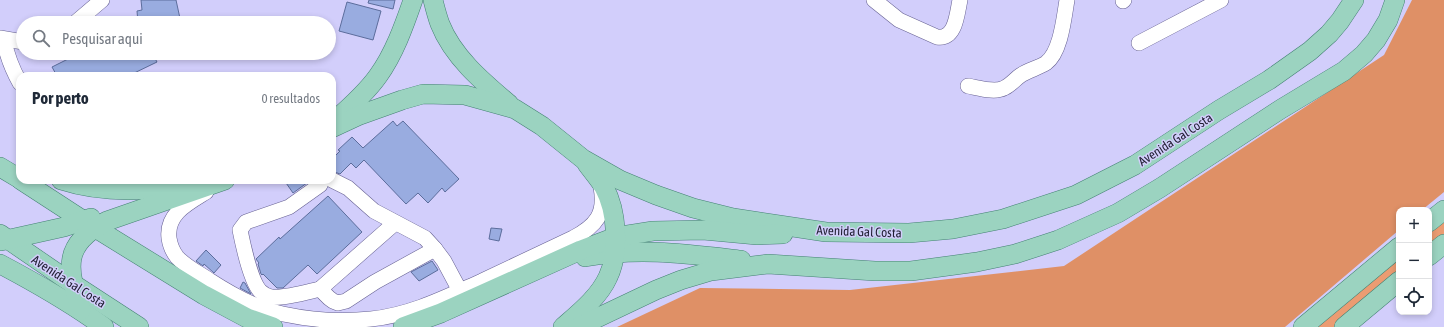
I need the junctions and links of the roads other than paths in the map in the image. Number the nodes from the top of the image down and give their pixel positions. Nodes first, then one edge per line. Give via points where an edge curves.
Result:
1 (102, 0) edge
2 (413, 0) edge
3 (432, 0) edge
4 (874, 0) edge
5 (960, 0) edge
6 (1067, 0) edge
7 (1221, 0) edge
8 (1354, 0) edge
9 (1395, 0) edge
10 (83, 16) edge
11 (2, 39) edge
12 (16, 41) edge
13 (1139, 43) dead end
14 (16, 76) edge
15 (968, 86) dead end
16 (514, 109) junction
17 (336, 119) edge
18 (336, 126) edge
19 (0, 153) edge
20 (583, 159) junction
21 (16, 162) edge
22 (0, 167) edge
23 (16, 177) edge
24 (336, 182) edge
25 (600, 182) junction
26 (27, 184) edge
27 (80, 184) edge
28 (193, 184) edge
29 (215, 184) edge
30 (220, 184) edge
31 (320, 184) edge
32 (1444, 210) edge
33 (1432, 220) edge
34 (395, 223) junction
35 (89, 224) junction
36 (826, 232) junction
37 (2, 239) edge
38 (1444, 244) edge
39 (616, 245) junction
40 (435, 249) junction
41 (1396, 250) edge
42 (1432, 254) edge
43 (0, 264) edge
44 (768, 264) junction
45 (0, 269) edge
46 (22, 275) junction
47 (72, 284) junction
48 (1396, 284) edge
49 (320, 289) junction
50 (460, 291) junction
51 (81, 310) junction
52 (402, 326) edge
53 (104, 327) edge
54 (139, 327) edge
55 (274, 327) edge
56 (563, 327) edge
57 (578, 327) edge
58 (1303, 327) edge
59 (1344, 327) edge

1 - 10 street
2 - 17 main road via 378,76
3 - 16 main road via 440,25 461,59
4 - 5 street via 899,20 943,38 954,26
6 - 15 street via 1062,28 1052,58 1020,75 1003,89
7 - 13 street
8 - 36 main road, Avenida Gal Costa via 1329,34 1310,51 1135,165 1076,195 1003,219 952,229 909,233
9 - 44 main road via 1388,20 1376,40 1344,71 1124,210 1058,240 1015,254 911,271 875,272
11 - 12 street
11 - 14 street
16 - 18 main road, Avenida Gal Costa via 465,95 423,94 367,112
16 - 20 main road, Avenida Gal Costa via 542,126
19 - 21 main road
20 - 25 main road
20 - 36 main road, Avenida Gal Costa via 620,180 693,208 733,218
22 - 23 main road
24 - 34 street via 348,188 374,211
25 - 39 main road via 612,210
25 - 50 street via 600,214 590,228
26 - 35 main road
27 - 28 main road via 129,191
29 - 35 main road via 106,221
30 - 50 street via 189,202 174,216 170,225 169,240 176,256 184,264 242,299 282,314 327,320 371,319 423,307
31 - 49 street via 289,207 246,222 240,230 253,278 266,296 280,297
32 - 33 main road
34 - 40 street via 425,238
34 - 49 street
35 - 37 main road
35 - 47 main road via 72,259
35 - 55 main road via 204,295 247,318
36 - 39 main road via 757,235 703,230 653,230
37 - 47 main road, Avenida Gal Costa
38 - 42 main road
39 - 44 main road
39 - 52 main road via 550,264 441,313
39 - 56 main road via 608,277 600,290
40 - 49 street via 346,301 333,301
40 - 50 street
41 - 58 main road
43 - 46 main road
44 - 57 main road via 711,271 681,280
45 - 46 main road
46 - 51 main road
47 - 51 main road
47 - 54 main road, Avenida Gal Costa
48 - 59 main road
51 - 53 main road

